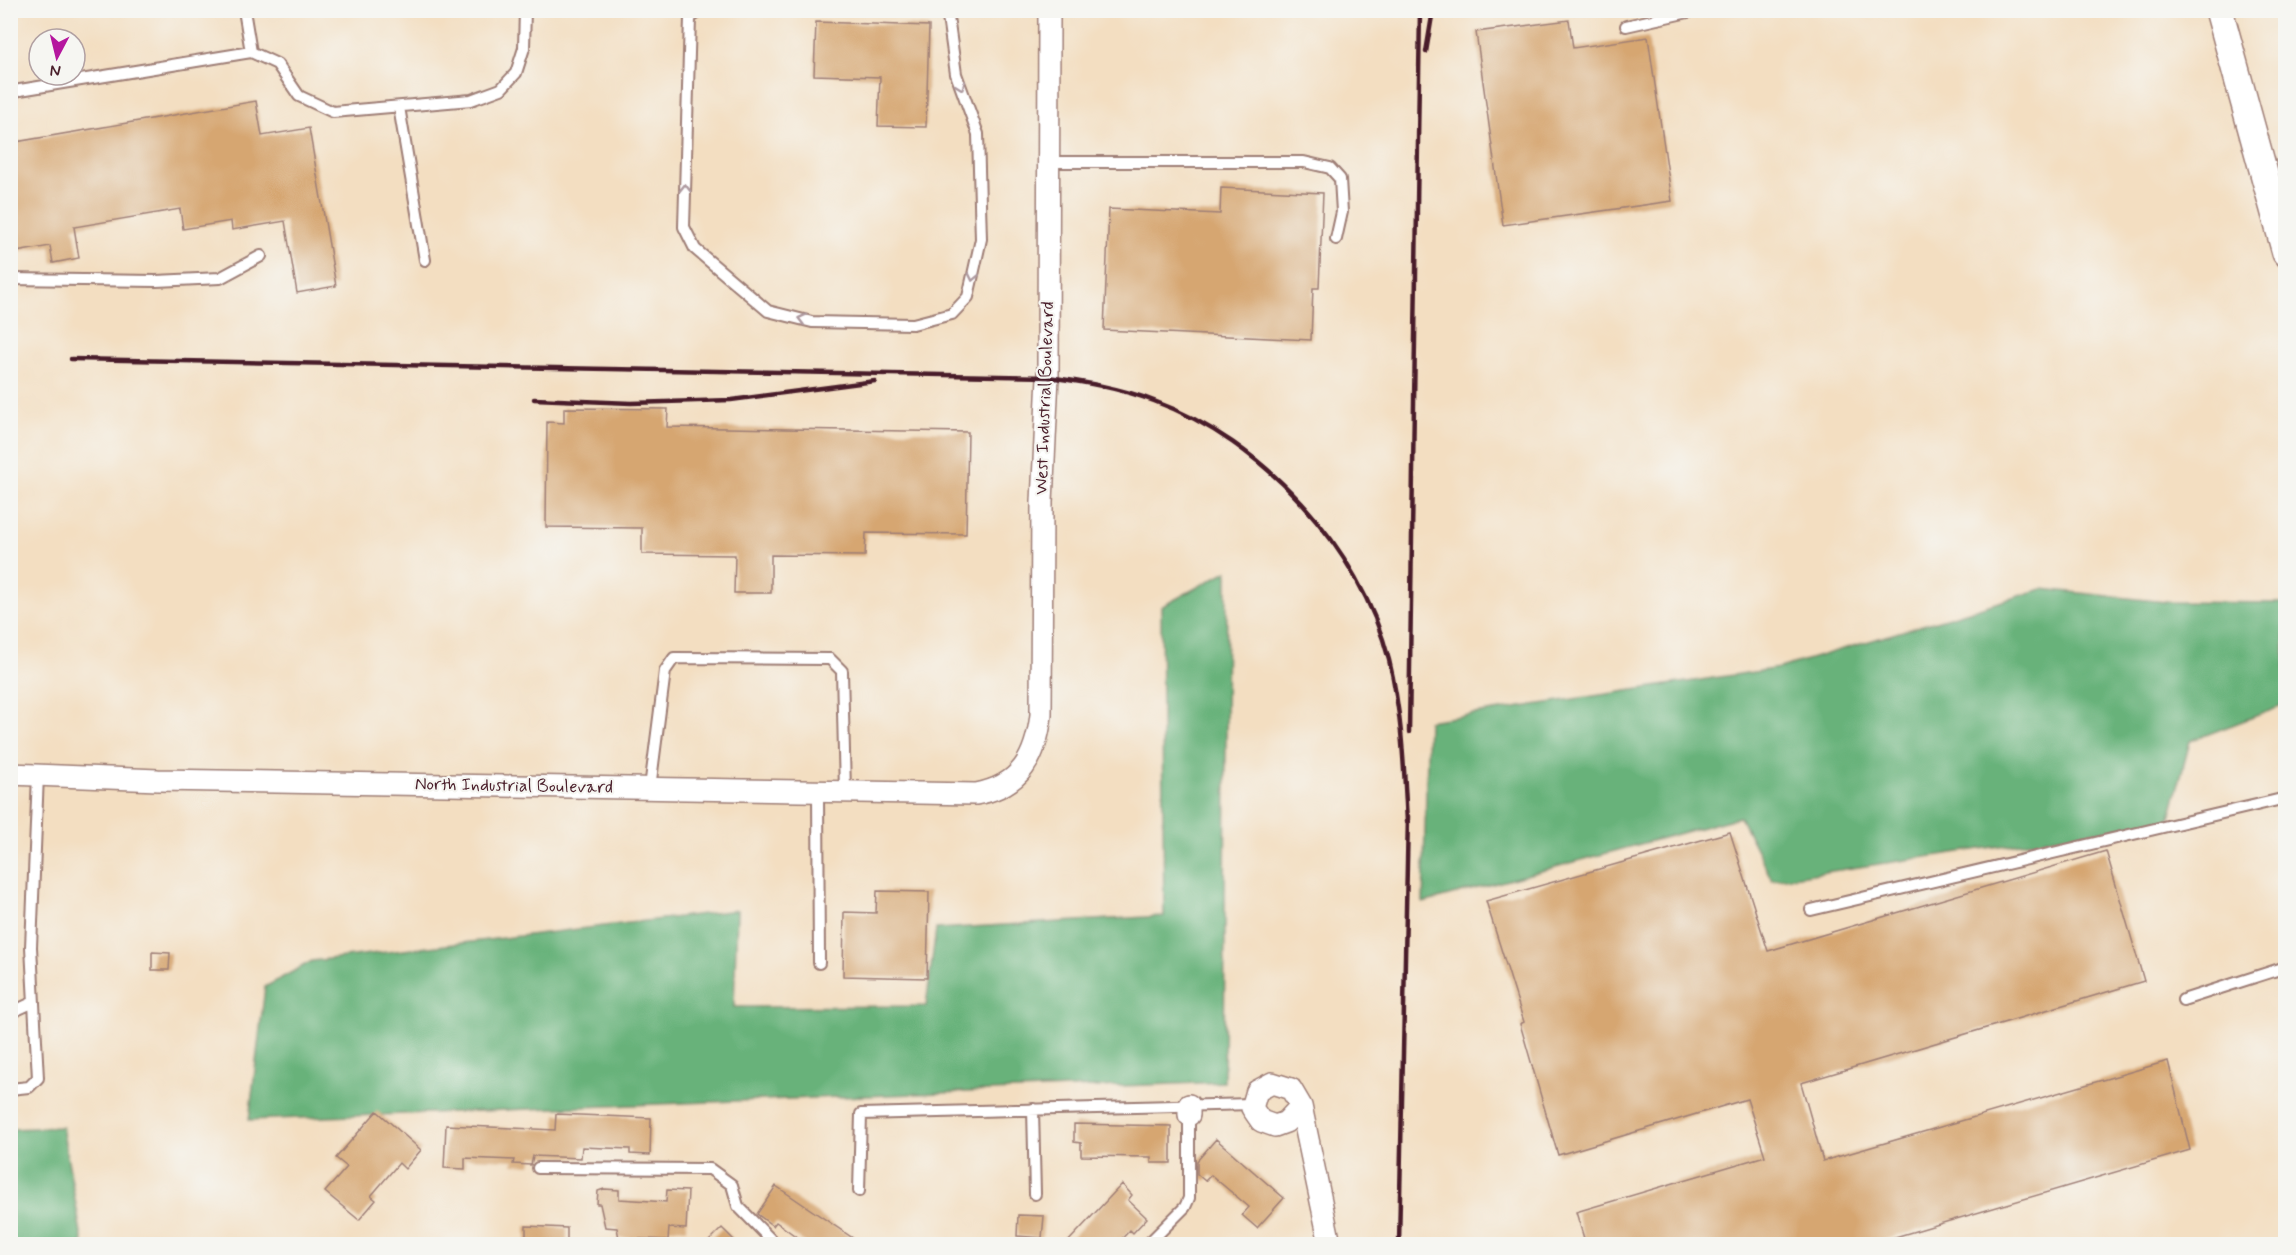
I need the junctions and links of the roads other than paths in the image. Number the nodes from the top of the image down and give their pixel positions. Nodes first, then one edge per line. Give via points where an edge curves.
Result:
1 (244, 10) edge
2 (525, 10) edge
3 (701, 10) edge
4 (947, 10) edge
5 (1049, 10) edge
6 (1697, 10) edge
7 (2223, 11) edge
8 (690, 14) edge
9 (1626, 26) dead end
10 (251, 52) junction
11 (14, 91) dead end
12 (399, 107) junction
13 (1050, 162) junction
14 (1336, 240) dead end
15 (2286, 253) edge
16 (261, 256) dead end
17 (425, 260) dead end
18 (10, 279) edge
19 (10, 774) edge
20 (38, 775) junction
21 (1014, 778) joint
22 (650, 788) junction
23 (818, 791) junction
24 (845, 791) junction
25 (2286, 798) edge
26 (1812, 910) dead end
27 (819, 963) dead end
28 (2286, 967) edge
29 (2183, 1000) dead end
30 (34, 1002) junction
31 (10, 1013) edge
32 (10, 1089) edge
33 (1252, 1104) junction
34 (1301, 1106) junction
35 (1033, 1109) junction
36 (1189, 1110) junction
37 (538, 1168) dead end
38 (859, 1191) dead end
39 (1035, 1194) dead end
40 (775, 1245) edge
41 (1148, 1245) edge
42 (1330, 1245) edge

1 - 10 lane
2 - 12 lane via 524,48 516,73 501,89 471,100
3 - 8 lane
4 -> 8 lane via 956,74 978,134 981,239 968,297 952,314 913,324 812,322 768,311 694,249 684,227
5 - 13 street, West Industrial Boulevard
6 - 9 lane
7 - 15 street
10 - 11 lane
10 - 12 lane via 277,64 299,96 333,112
12 - 17 lane
13 - 14 lane via 1304,162 1330,168 1340,179 1342,212
13 - 21 street, West Industrial Boulevard via 1041,715 1038,740 1024,768
16 - 18 lane via 220,278
19 - 20 street, North Industrial Boulevard
20 - 22 street, North Industrial Boulevard
20 - 30 lane via 31,947
21 - 24 street, North Industrial Boulevard via 1004,787 976,794
22 - 23 street, North Industrial Boulevard
22 - 24 lane via 665,671 674,658 830,659 842,671
23 - 24 street, North Industrial Boulevard
23 - 27 lane
25 - 26 lane
28 - 29 lane
30 - 31 lane
30 - 32 lane via 38,1078 29,1087
33 - 34 street via 1255,1116 1275,1126 1286,1122
33 - 34 street via 1257,1090 1272,1083 1291,1089
33 - 36 lane
34 - 42 street
35 - 36 lane
35 - 38 lane via 861,1114
35 - 39 lane
36 - 41 lane via 1189,1198
37 - 40 lane via 710,1169 732,1185 738,1206

